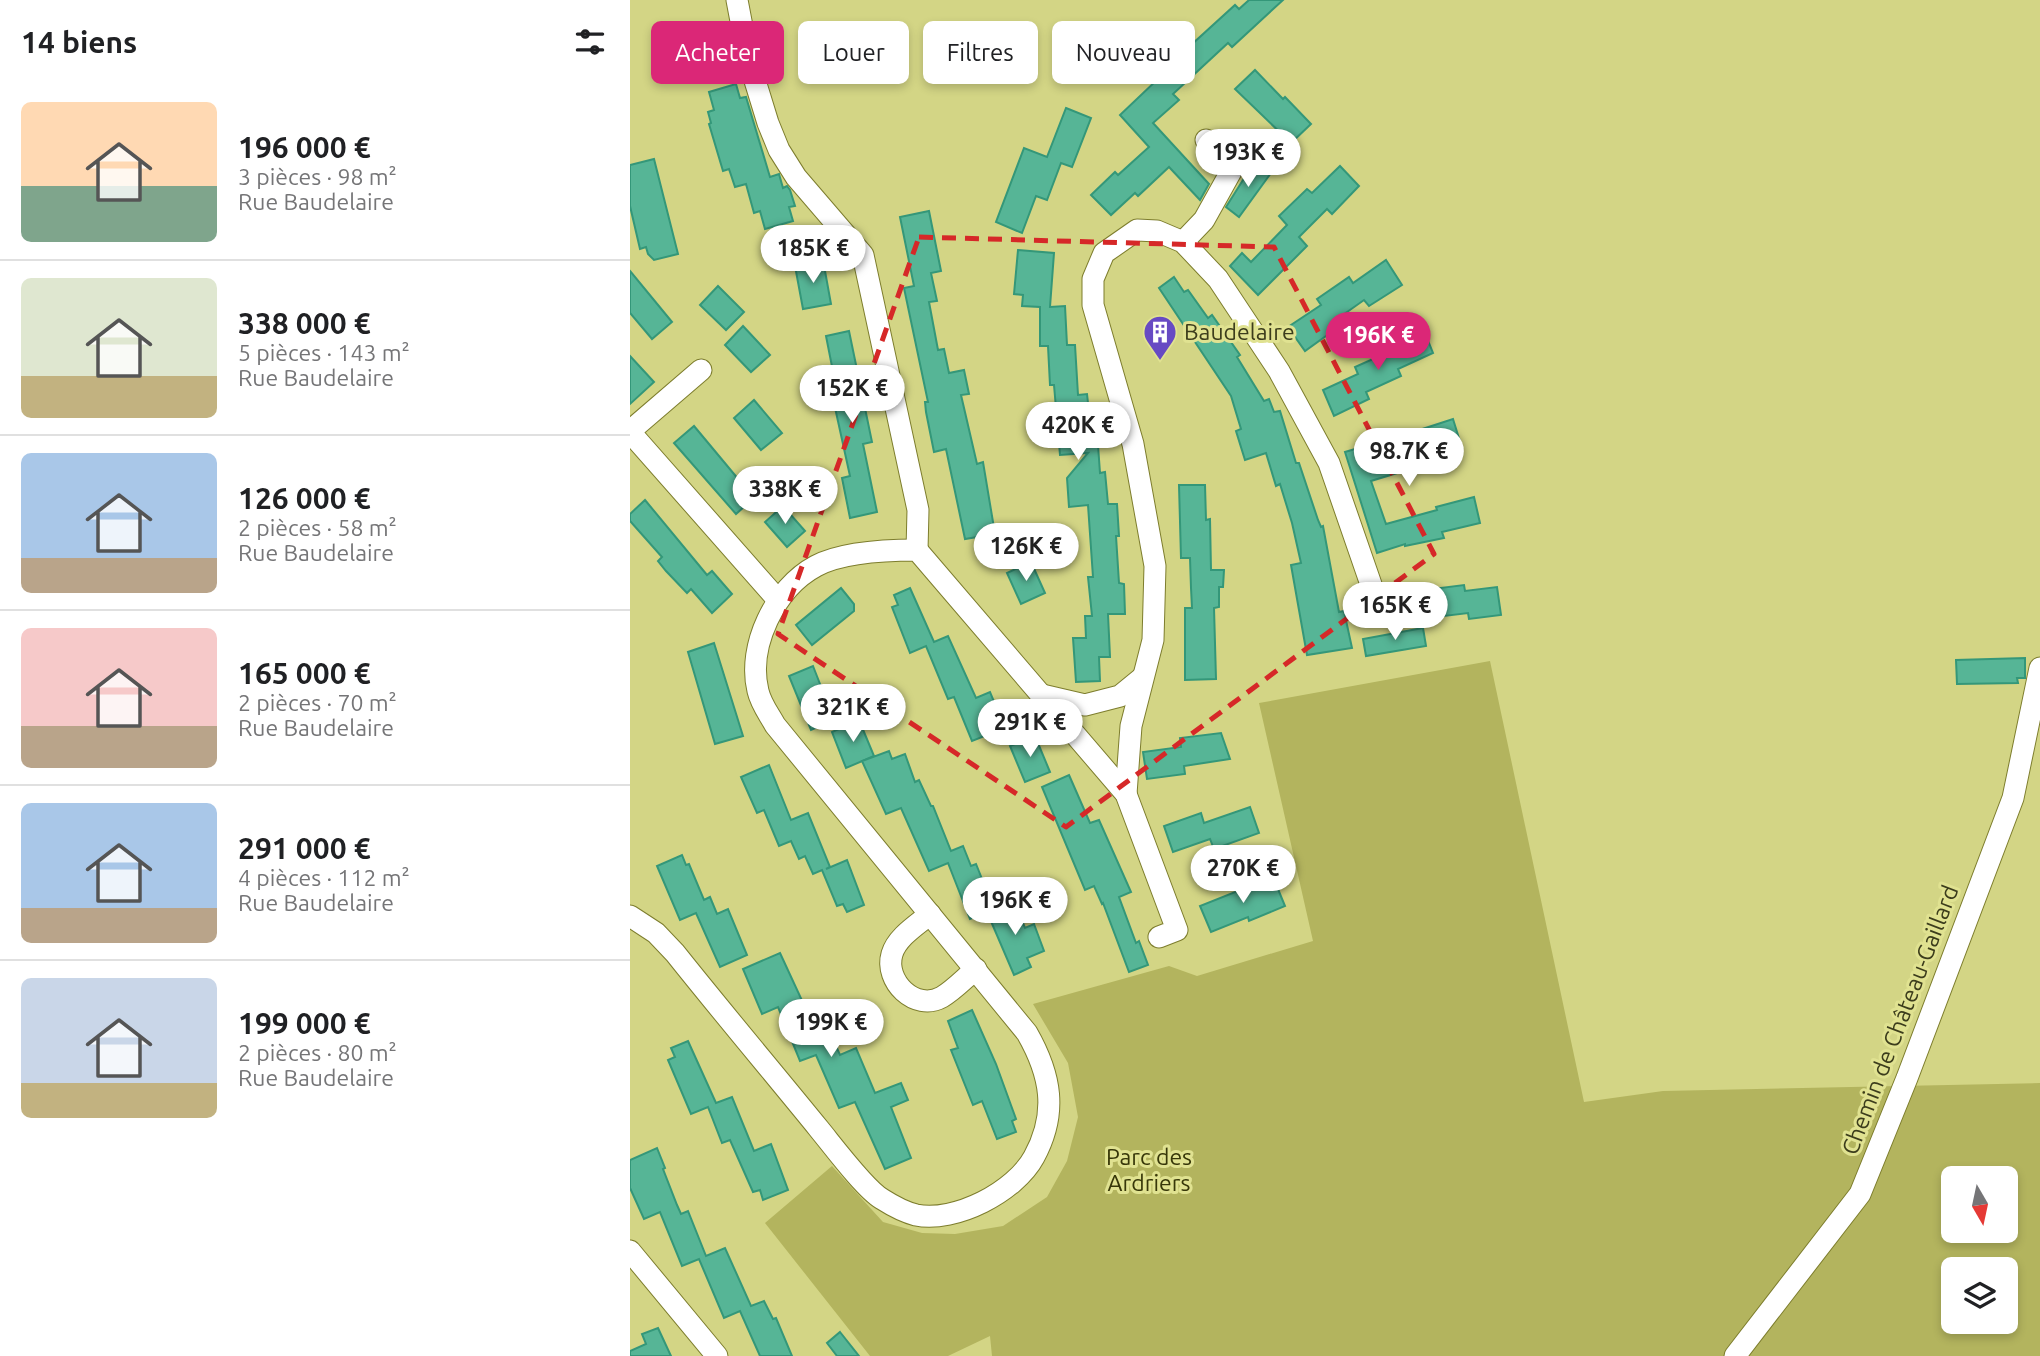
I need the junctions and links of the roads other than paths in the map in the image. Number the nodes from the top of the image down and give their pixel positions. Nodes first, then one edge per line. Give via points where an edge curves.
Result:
1 (737, 0) edge
2 (1206, 140) dead end
3 (1183, 242) junction
4 (701, 370) dead end
5 (630, 432) edge
6 (917, 550) junction
7 (1395, 594) dead end
8 (778, 600) junction
9 (2040, 668) edge
10 (1142, 678) junction
11 (1042, 695) junction
12 (1126, 794) junction
13 (930, 914) junction
14 (630, 916) edge
15 (1159, 937) dead end
16 (976, 970) junction
17 (630, 1251) edge
18 (717, 1356) edge
19 (1735, 1356) edge

1 - 6 street via 748,58 779,150 796,177 863,255 918,510
2 - 3 street via 1233,168 1204,220
3 - 7 street via 1218,279 1279,370 1324,453 1375,596
3 - 10 street via 1157,231 1138,230 1104,253 1093,279 1093,305 1133,443 1155,566 1153,639
4 - 5 street
5 - 8 street
6 - 8 street via 846,556 817,566 792,583
6 - 11 street
8 - 13 street via 758,646 757,679 764,706
9 - 19 street, Chemin de Château-Gaillard via 2013,798 1860,1194
10 - 11 street via 1120,696 1085,705
10 - 12 street via 1131,726
11 - 12 street
12 - 15 street via 1177,930
13 - 16 street
13 - 16 street via 892,952 891,964 902,990 924,1002 940,998
14 - 16 street via 656,933 674,953 879,1198 917,1215 945,1215 970,1208 1004,1190 1029,1166 1049,1118 1039,1053
17 - 18 street

